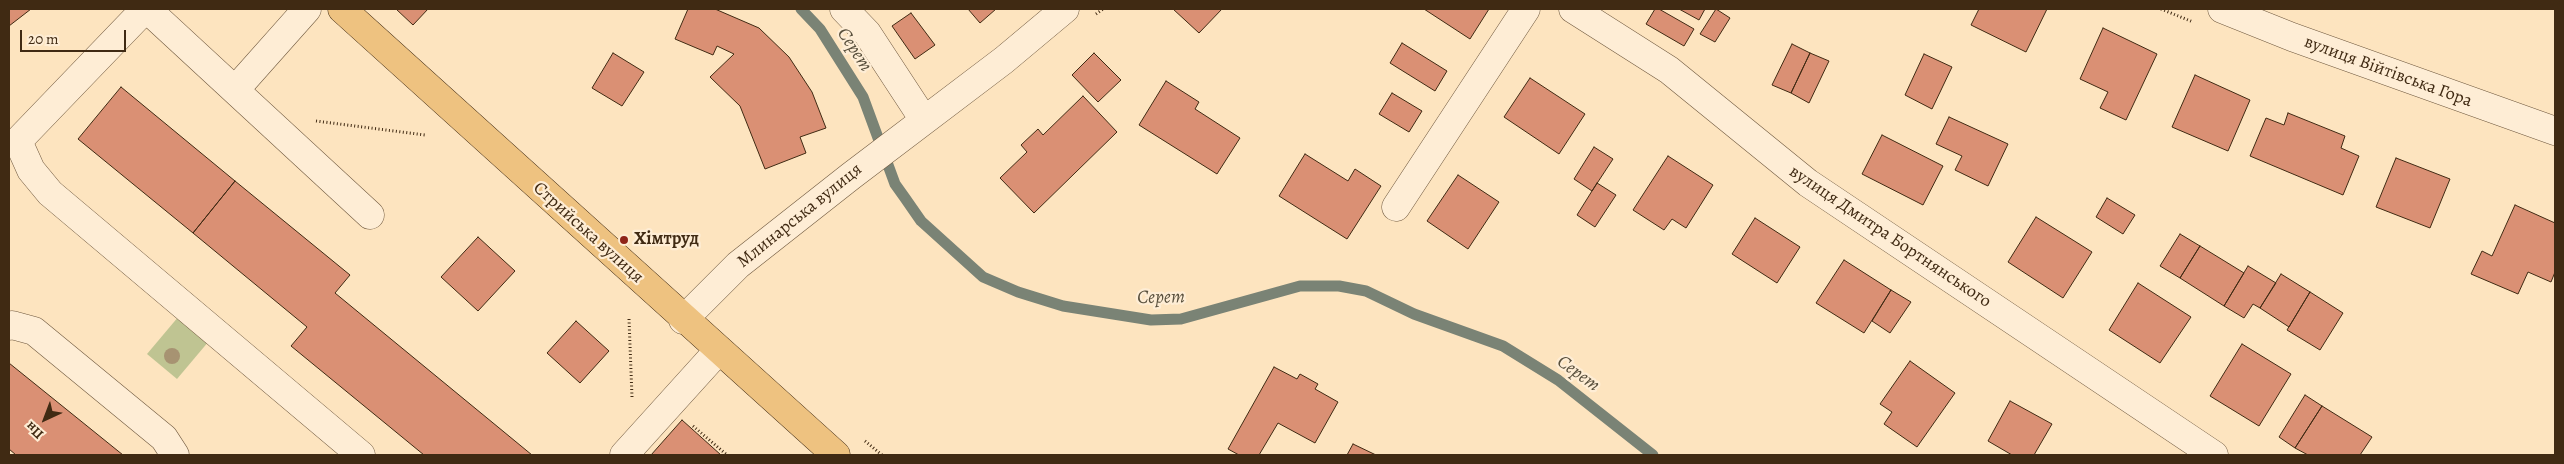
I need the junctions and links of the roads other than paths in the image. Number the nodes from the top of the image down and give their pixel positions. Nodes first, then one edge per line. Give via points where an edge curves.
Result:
1 (146, 9) edge
2 (307, 9) edge
3 (342, 9) edge
4 (844, 9) edge
5 (1065, 9) edge
6 (1526, 9) edge
7 (1573, 9) edge
8 (2222, 9) edge
9 (235, 90) junction
10 (924, 120) junction
11 (2555, 131) edge
12 (12, 144) edge
13 (1396, 207) dead end
14 (370, 215) dead end
15 (683, 320) junction
16 (9, 326) edge
17 (718, 351) junction
18 (629, 450) edge
19 (175, 455) edge
20 (361, 455) edge
21 (836, 455) edge
22 (2214, 455) edge

1 - 9 street
1 - 12 street
2 - 9 street
3 - 15 main road, Стрийська вулиця
4 - 10 street via 867,33
5 - 10 street, Млинарська вулиця
6 - 13 street
7 - 22 street, вулиця Дмитра Бортнянського via 1669,70 1808,183
8 - 11 street, вулиця Війтівська Гора
9 - 14 street
10 - 15 street, Млинарська вулиця via 738,265
12 - 20 street via 50,193
15 - 17 main road, Стрийська вулиця
16 - 19 street via 34,330 164,438
17 - 18 street
17 - 21 main road, Стрийська вулиця

